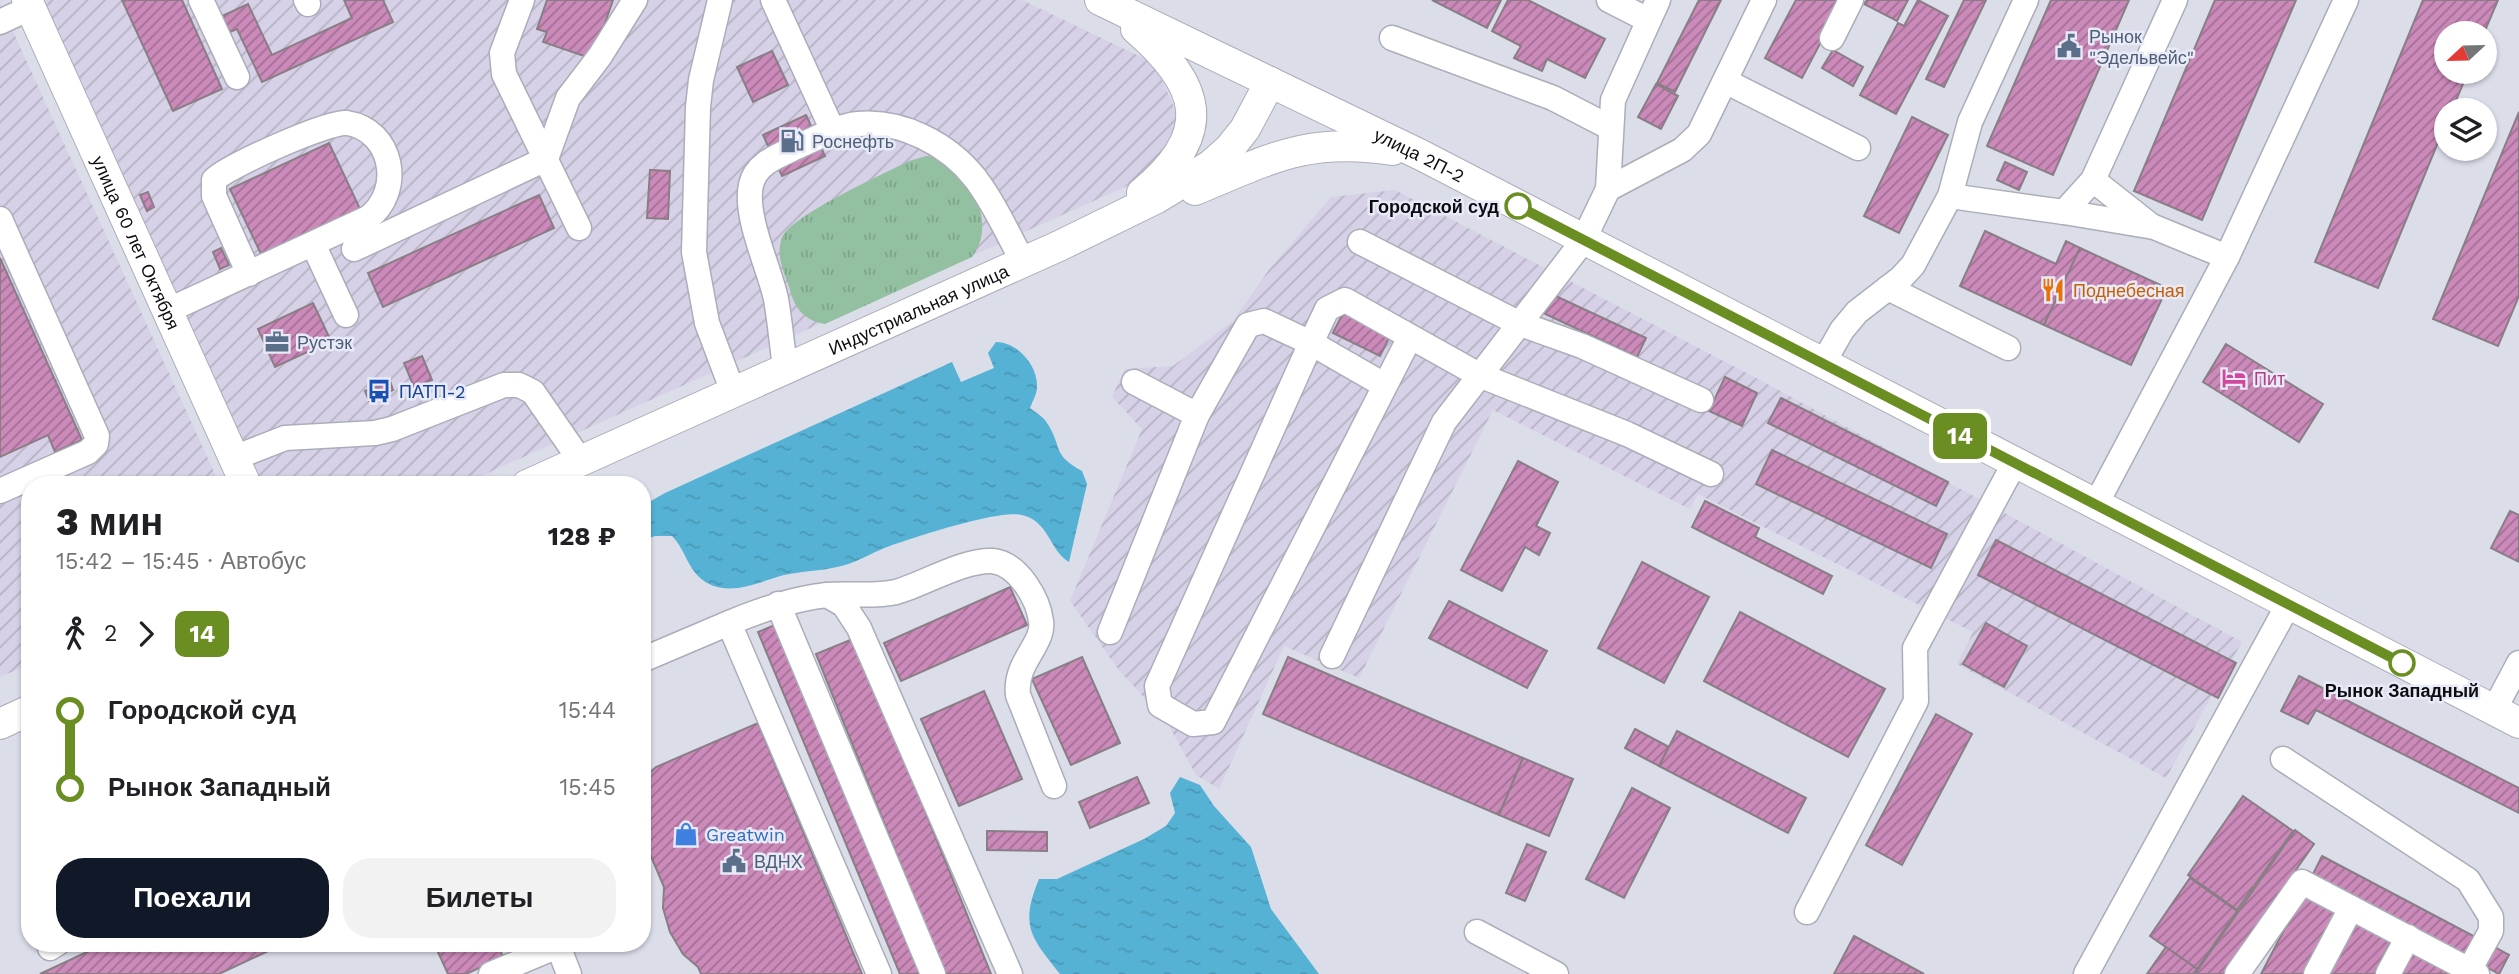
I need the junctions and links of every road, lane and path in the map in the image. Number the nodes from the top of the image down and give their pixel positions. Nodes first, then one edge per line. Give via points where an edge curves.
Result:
1 (201, 0) edge
2 (522, 0) edge
3 (635, 0) edge
4 (720, 0) edge
5 (773, 0) edge
6 (1608, 0) edge
7 (1764, 0) edge
8 (1851, 0) edge
9 (2026, 0) edge
10 (2175, 0) edge
11 (2346, 0) edge
12 (1102, 1) edge
13 (29, 4) edge
14 (1653, 10) edge
15 (0, 22) edge
16 (1392, 38) dead end
17 (1832, 38) dead end
18 (237, 77) dead end
19 (1725, 80) junction
20 (1270, 82) junction
21 (1611, 128) junction
22 (833, 131) junction
23 (1858, 148) dead end
24 (1420, 155) junction
25 (546, 159) junction
26 (2093, 180) junction
27 (1608, 189) junction
28 (1950, 196) junction
29 (2064, 212) junction
30 (0, 219) edge
31 (2154, 227) junction
32 (579, 228) dead end
33 (1583, 240) junction
34 (1360, 242) dead end
35 (313, 244) junction
36 (1059, 246) junction
37 (354, 249) dead end
38 (2227, 257) junction
39 (1023, 262) junction
40 (249, 274) junction
41 (1888, 288) junction
42 (167, 312) junction
43 (346, 315) dead end
44 (1518, 323) junction
45 (1410, 337) junction
46 (1311, 343) junction
47 (2008, 348) dead end
48 (1822, 365) junction
49 (785, 368) junction
50 (1479, 374) junction
51 (1134, 382) dead end
52 (1384, 385) junction
53 (733, 391) junction
54 (1701, 400) dead end
55 (1197, 415) junction
56 (580, 460) junction
57 (2014, 464) junction
58 (240, 471) edge
59 (1711, 474) dead end
60 (35, 476) edge
61 (546, 476) edge
62 (21, 482) edge
63 (0, 491) edge
64 (2095, 506) junction
65 (827, 595) junction
66 (778, 604) junction
67 (2288, 605) junction
68 (729, 624) junction
69 (1110, 632) dead end
70 (651, 656) edge
71 (1332, 656) dead end
72 (2519, 663) edge
73 (21, 714) edge
74 (2506, 717) edge
75 (0, 724) edge
76 (2283, 759) dead end
77 (1054, 786) dead end
78 (2351, 908) junction
79 (1807, 912) dead end
80 (1477, 932) dead end
81 (2407, 937) junction
82 (540, 952) edge
83 (561, 952) edge
84 (2471, 973) edge
85 (491, 974) edge
86 (569, 974) edge
87 (879, 974) edge
88 (933, 974) edge
89 (1010, 974) edge
90 (1556, 974) edge
91 (2086, 974) edge
92 (2236, 974) edge
93 (2316, 974) edge
94 (2388, 974) edge

1 - 18 street
2 - 25 street via 502,63
3 - 25 street via 568,98
4 - 53 street via 698,107 694,252 707,323
5 - 22 street
6 - 14 street
7 - 19 street
8 - 17 street
9 - 28 street via 1970,122
10 - 26 street
11 - 38 street
12 - 20 main road, улица 2П-2
12 - 36 main road via 1164,53 1182,76 1192,118 1187,141 1159,178
13 - 15 street
13 - 42 main road, улица 60 лет Октября
14 - 21 street via 1619,82
16 - 21 street via 1553,98
19 - 23 street
19 - 27 street via 1699,134 1682,150
20 - 24 main road, улица 2П-2
20 - 36 main road, Индустриальная улица via 1245,130 1211,165 1157,198
21 - 27 street
22 - 39 street via 859,124 888,125 953,154 976,179
22 - 49 street via 767,161 751,185 750,207 776,301
24 - 33 main road, улица 2П-2
24 - 36 main road via 1357,145 1309,147 1279,155
25 - 32 street
25 - 37 street
26 - 29 street
26 - 31 street
27 - 33 street
28 - 29 street
28 - 41 street via 1913,265
29 - 31 street
30 - 60 street via 97,436 88,453
31 - 38 street
33 - 44 street
33 - 48 main road, улица 2П-2
34 - 44 street
35 - 40 street
35 - 40 street via 368,218 387,197 389,164 373,135 360,127 336,122 324,126 214,180 214,196
35 - 43 street
36 - 39 main road, Индустриальная улица
38 - 64 street
39 - 49 main road, Индустриальная улица
40 - 42 street
41 - 47 street
41 - 48 street via 1857,312
42 - 58 main road, улица 60 лет Октября
44 - 50 street
44 - 54 street via 1582,346
45 - 46 street via 1345,300 1326,309
45 - 50 street
45 - 52 street
46 - 52 street
46 - 52 street via 1157,686 1160,705 1193,724 1213,722
46 - 55 street via 1264,321 1248,325
48 - 57 main road, улица 2П-2
49 - 53 main road, Индустриальная улица
50 - 59 street
50 - 71 street via 1444,422
51 - 55 street
53 - 56 main road, Индустриальная улица
55 - 69 street
56 - 58 street via 533,392 519,385 504,385 392,429 285,438
56 - 61 main road, Индустриальная улица
57 - 64 main road, улица 2П-2
57 - 79 street via 1915,649 1916,701
62 - 63 street
64 - 67 main road, улица 2П-2
65 - 66 street
65 - 77 street via 896,592 981,562 995,561 1016,572 1042,621 1016,680 1018,695
65 - 89 street via 844,605 859,628
66 - 68 street
66 - 88 street
67 - 74 main road, улица 2П-2
67 - 91 street
68 - 70 street
68 - 87 street
72 - 74 street
73 - 75 main road
76 - 84 street via 2468,880 2491,917 2491,931
78 - 81 street
78 - 92 street via 2302,881
78 - 93 street
80 - 90 street
81 - 84 street
81 - 94 street
82 - 85 street
83 - 86 street

